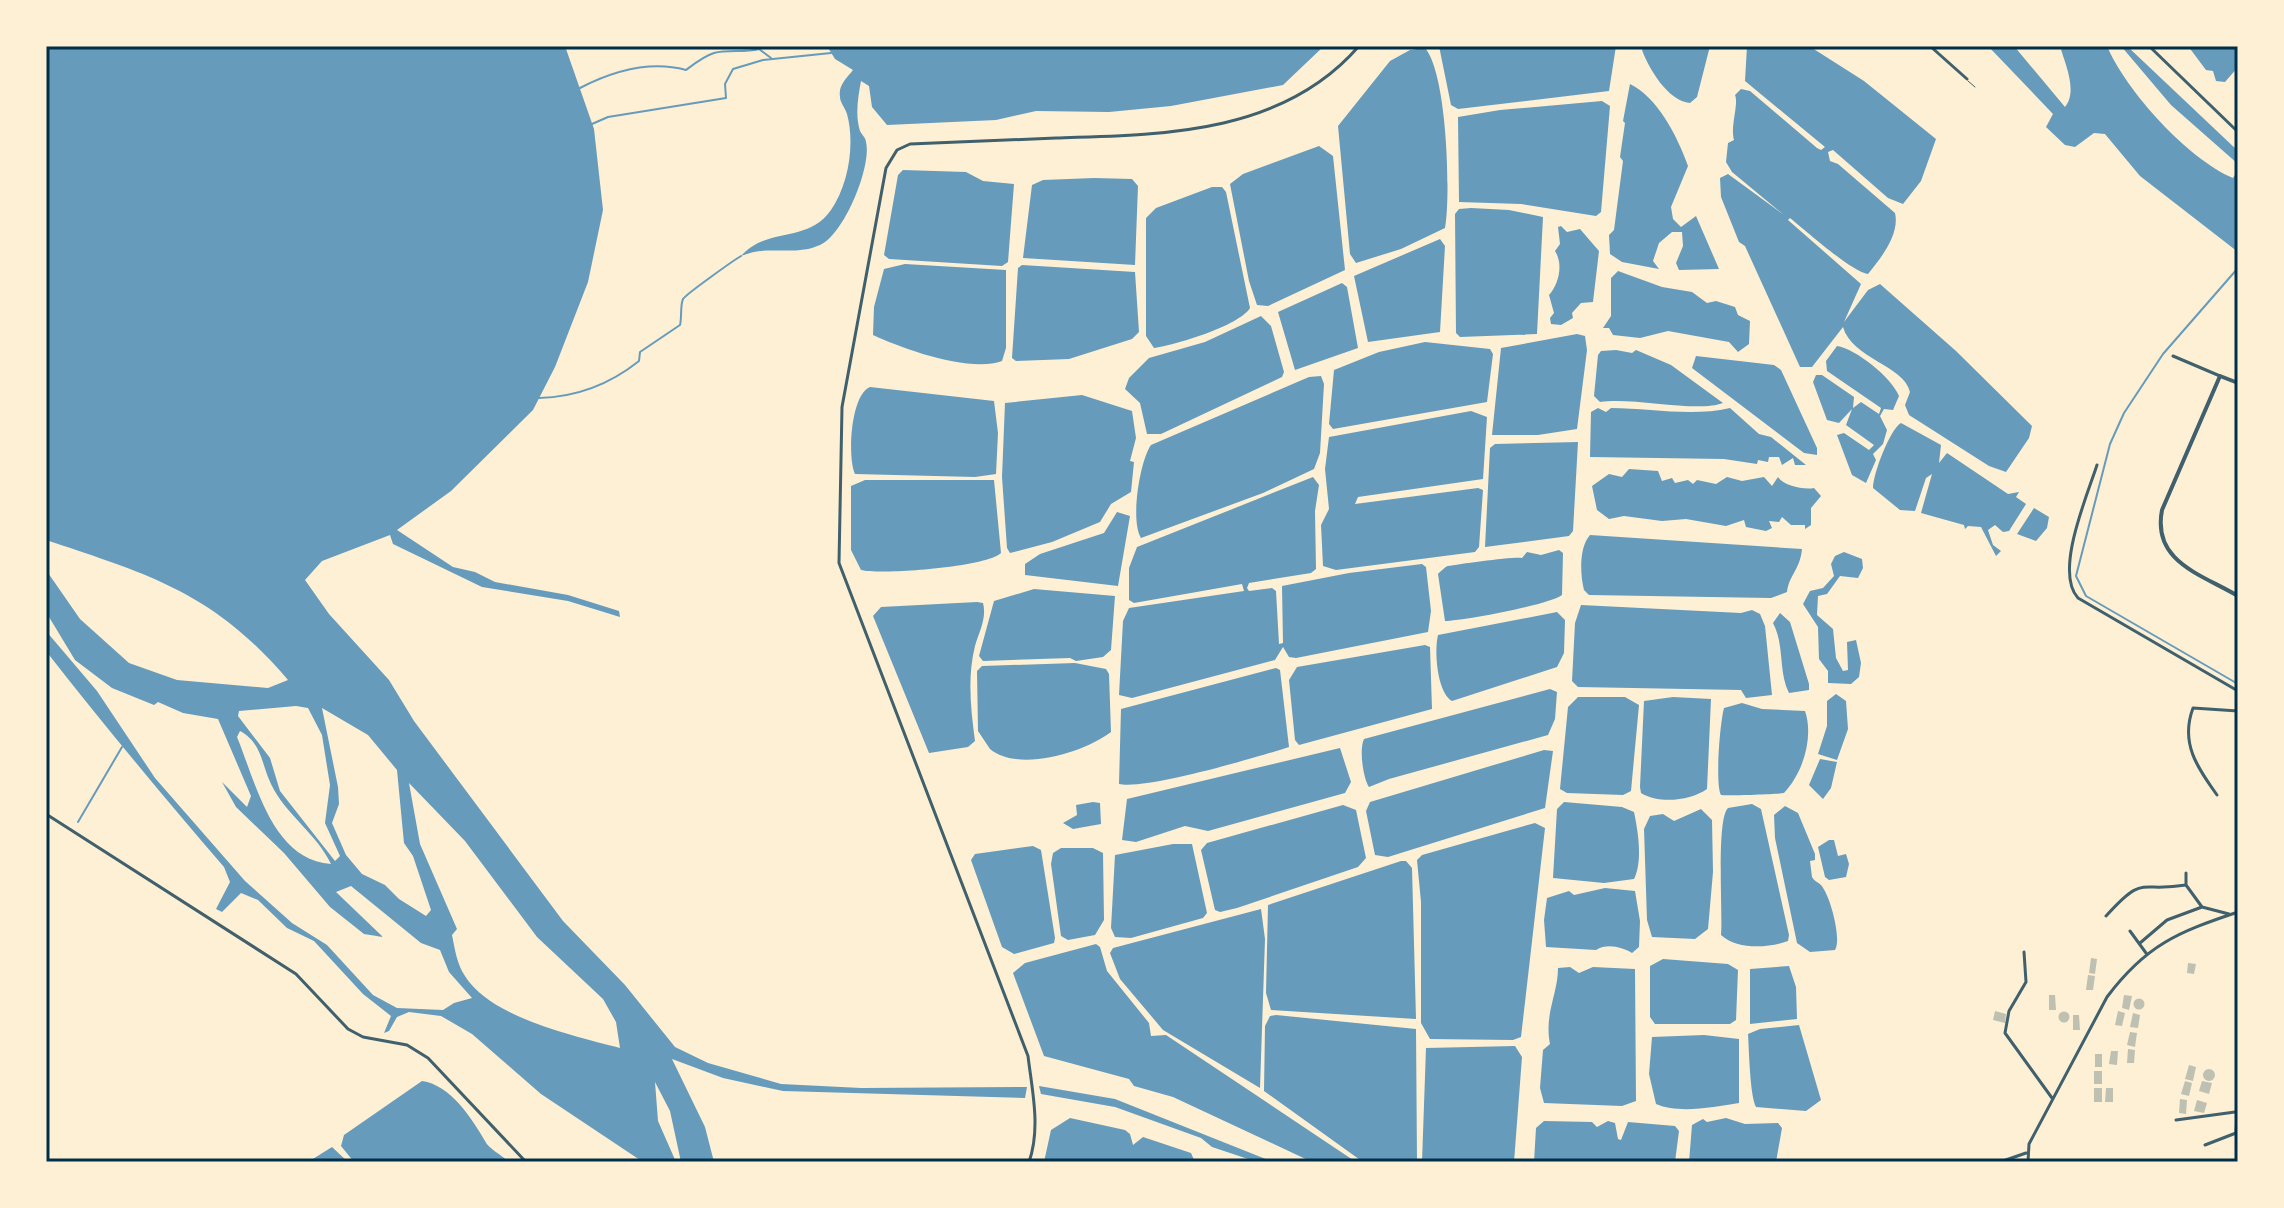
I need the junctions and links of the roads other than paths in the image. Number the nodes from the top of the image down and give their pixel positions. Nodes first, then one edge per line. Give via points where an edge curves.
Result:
1 (1359, 46) edge
2 (1930, 46) edge
3 (2149, 46) edge
4 (1967, 79) joint
5 (1975, 87) dead end
6 (2238, 132) edge
7 (2173, 356) dead end
8 (2220, 376) junction
9 (2238, 383) edge
10 (2097, 465) dead end
11 (2238, 596) edge
12 (2238, 691) edge
13 (2238, 711) edge
14 (2217, 795) dead end
15 (46, 814) edge
16 (2186, 873) dead end
17 (2186, 885) junction
18 (2202, 907) junction
19 (2238, 912) edge
20 (2230, 915) junction
21 (2106, 916) dead end
22 (2130, 931) dead end
23 (2140, 943) junction
24 (2024, 952) dead end
25 (2146, 953) junction
26 (2238, 1096) edge
27 (2053, 1098) junction
28 (2236, 1112) junction
29 (2176, 1120) dead end
30 (2205, 1145) dead end
31 (2026, 1153) junction
32 (526, 1162) edge
33 (1029, 1162) edge
34 (2000, 1162) edge
35 (2028, 1162) edge

1 - 33 street via 1333,75 1296,99 1220,125 1141,136 910,144 897,150 886,168 842,407 839,563 1028,1056 1035,1117
2 - 4 street
3 - 6 street
4 - 5 lane
7 - 8 street
8 - 9 street
8 - 11 street via 2162,510 2159,531 2172,557
10 - 12 street via 2068,568 2070,588 2078,598
13 - 14 street via 2193,708 2186,727 2197,767
15 - 32 street via 296,974 348,1029 407,1045 428,1058
16 - 17 street
17 - 18 street
17 - 21 street via 2148,884 2128,891
18 - 20 street
18 - 23 street via 2167,920
19 - 20 street
20 - 25 street via 2188,928
22 - 23 street
23 - 25 street
24 - 27 street via 2026,982 2009,1011 2005,1033
25 - 27 street via 2107,997
26 - 28 street
27 - 31 street
28 - 29 street
28 - 30 street via 2236,1133
31 - 34 street
31 - 35 street

